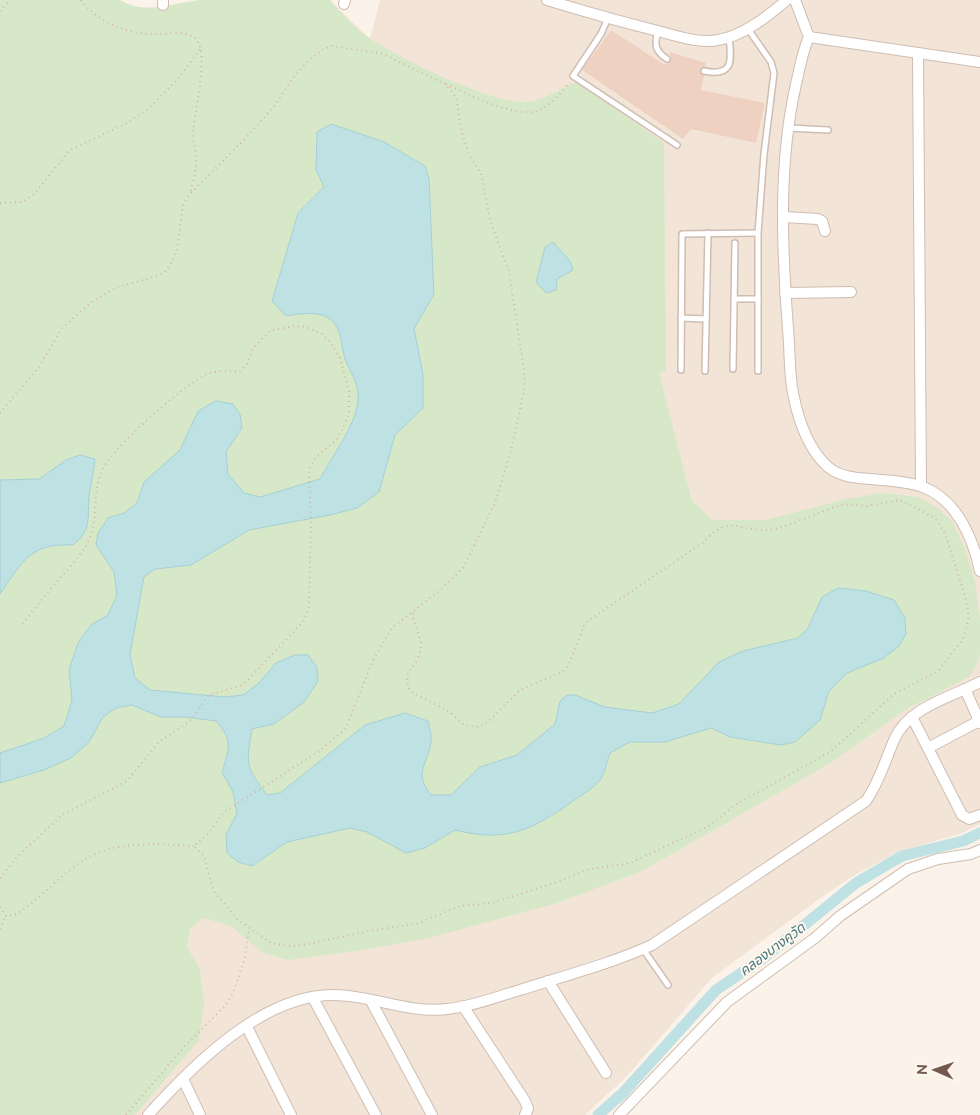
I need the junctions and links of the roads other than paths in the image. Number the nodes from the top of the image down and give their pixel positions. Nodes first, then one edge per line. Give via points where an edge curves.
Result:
1 (547, 0) edge
2 (787, 0) edge
3 (795, 0) edge
4 (608, 18) junction
5 (747, 28) junction
6 (658, 31) junction
7 (809, 37) junction
8 (728, 38) junction
9 (918, 53) junction
10 (667, 60) dead end
11 (980, 62) edge
12 (704, 71) dead end
13 (789, 128) junction
14 (828, 130) dead end
15 (676, 145) dead end
16 (784, 217) junction
17 (825, 232) dead end
18 (708, 233) junction
19 (758, 233) junction
20 (735, 243) dead end
21 (851, 292) dead end
22 (785, 293) junction
23 (734, 299) junction
24 (758, 299) junction
25 (681, 318) junction
26 (706, 319) junction
27 (733, 369) dead end
28 (681, 370) dead end
29 (705, 371) dead end
30 (758, 371) dead end
31 (921, 486) junction
32 (980, 571) edge
33 (980, 682) edge
34 (965, 689) junction
35 (912, 717) junction
36 (980, 722) edge
37 (928, 748) junction
38 (980, 815) edge
39 (980, 850) edge
40 (644, 949) junction
41 (548, 981) junction
42 (668, 986) dead end
43 (313, 998) junction
44 (371, 1001) junction
45 (464, 1006) junction
46 (247, 1027) junction
47 (606, 1073) dead end
48 (183, 1079) junction
49 (148, 1115) edge
50 (200, 1115) edge
51 (291, 1115) edge
52 (376, 1115) edge
53 (432, 1115) edge
54 (525, 1115) edge
55 (619, 1115) edge

1 - 4 street
2 - 5 street
3 - 7 street
4 - 6 street
4 - 15 lane via 573,76
5 - 8 street
5 - 19 lane via 772,62 774,73
6 - 8 street via 701,41
6 - 10 lane via 656,48 658,54
7 - 9 street
7 - 13 street via 791,107
8 - 12 lane via 729,67 716,74
9 - 11 street
9 - 31 street
13 - 14 lane
13 - 16 street
16 - 17 street via 818,219 822,221
16 - 22 street
18 - 19 lane
18 - 25 lane via 682,234
18 - 26 lane
19 - 24 lane
20 - 23 lane
21 - 22 street
22 - 31 street via 793,392 803,427 815,452 839,475
23 - 24 lane
23 - 27 lane
24 - 30 lane
25 - 26 lane
25 - 28 lane
26 - 29 lane
31 - 32 street via 936,493 961,519
33 - 34 street
34 - 35 street
34 - 36 street
35 - 37 street
35 - 40 street via 895,736 878,784 866,801 669,936
36 - 37 street
37 - 38 street via 962,815 969,819
39 - 55 street via 908,869 840,916 815,938 726,1002
40 - 41 street
40 - 42 lane
41 - 45 street
41 - 47 street
43 - 44 street via 354,996
43 - 46 street via 292,1003
43 - 52 street
44 - 45 street via 412,1009 446,1010
44 - 53 street
45 - 54 street via 525,1102 528,1109
46 - 48 street via 212,1050
46 - 51 street
48 - 49 street
48 - 50 street

